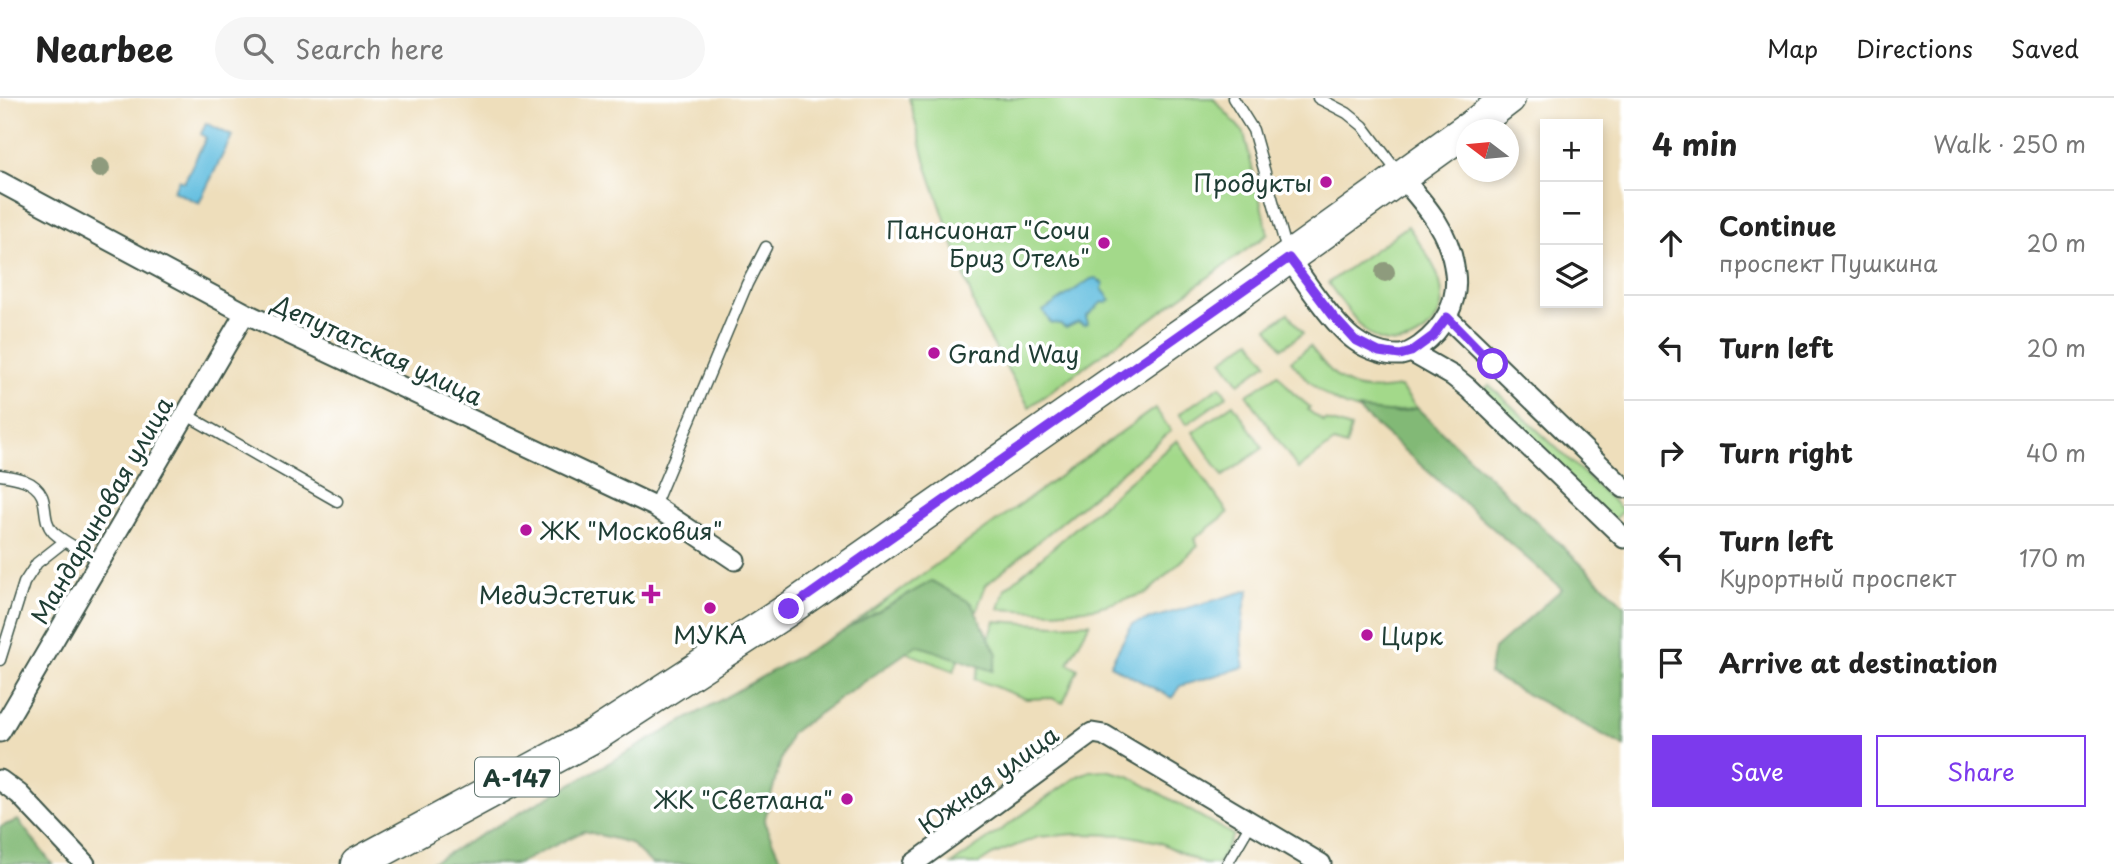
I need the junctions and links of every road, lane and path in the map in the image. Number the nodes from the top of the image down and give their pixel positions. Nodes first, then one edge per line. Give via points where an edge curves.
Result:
1 (1233, 98) edge
2 (1318, 98) edge
3 (1509, 98) edge
4 (1481, 119) edge
5 (1456, 138) edge
6 (1402, 178) junction
7 (0, 182) edge
8 (766, 247) dead end
9 (1289, 258) junction
10 (245, 313) junction
11 (1447, 317) junction
12 (1411, 352) junction
13 (185, 414) junction
14 (0, 475) edge
15 (1624, 488) edge
16 (337, 501) dead end
17 (654, 506) junction
18 (1624, 538) edge
19 (65, 541) junction
20 (100, 560) junction
21 (735, 560) dead end
22 (0, 660) edge
23 (0, 732) edge
24 (0, 780) edge
25 (9, 795) edge
26 (1251, 823) junction
27 (85, 864) edge
28 (357, 864) edge
29 (913, 864) edge
30 (1227, 864) edge
31 (1321, 864) edge

1 - 9 lane via 1254,130
2 - 6 lane via 1363,126
3 - 4 main road, А-147
5 - 6 main road, А-147
6 - 9 main road, А-147
6 - 11 street via 1440,225 1450,249 1455,297
7 - 10 street, Депутатская улица
8 - 17 lane
9 - 12 street via 1355,340 1379,352
9 - 28 main road, А-147 via 789,609 594,736
10 - 13 street, Мандариновая улица
10 - 17 street, Депутатская улица
11 - 12 street via 1433,336
11 - 15 street
12 - 18 street via 1468,388
13 - 16 lane
13 - 20 street, Мандариновая улица
14 - 19 lane via 34,486 42,495 52,530
17 - 21 street, Депутатская улица
19 - 20 lane
19 - 22 lane via 37,562 24,583
20 - 23 street, Мандариновая улица
24 - 25 street
25 - 27 street
26 - 29 street, Южная улица via 1104,735 1092,733
26 - 30 lane
26 - 31 street

